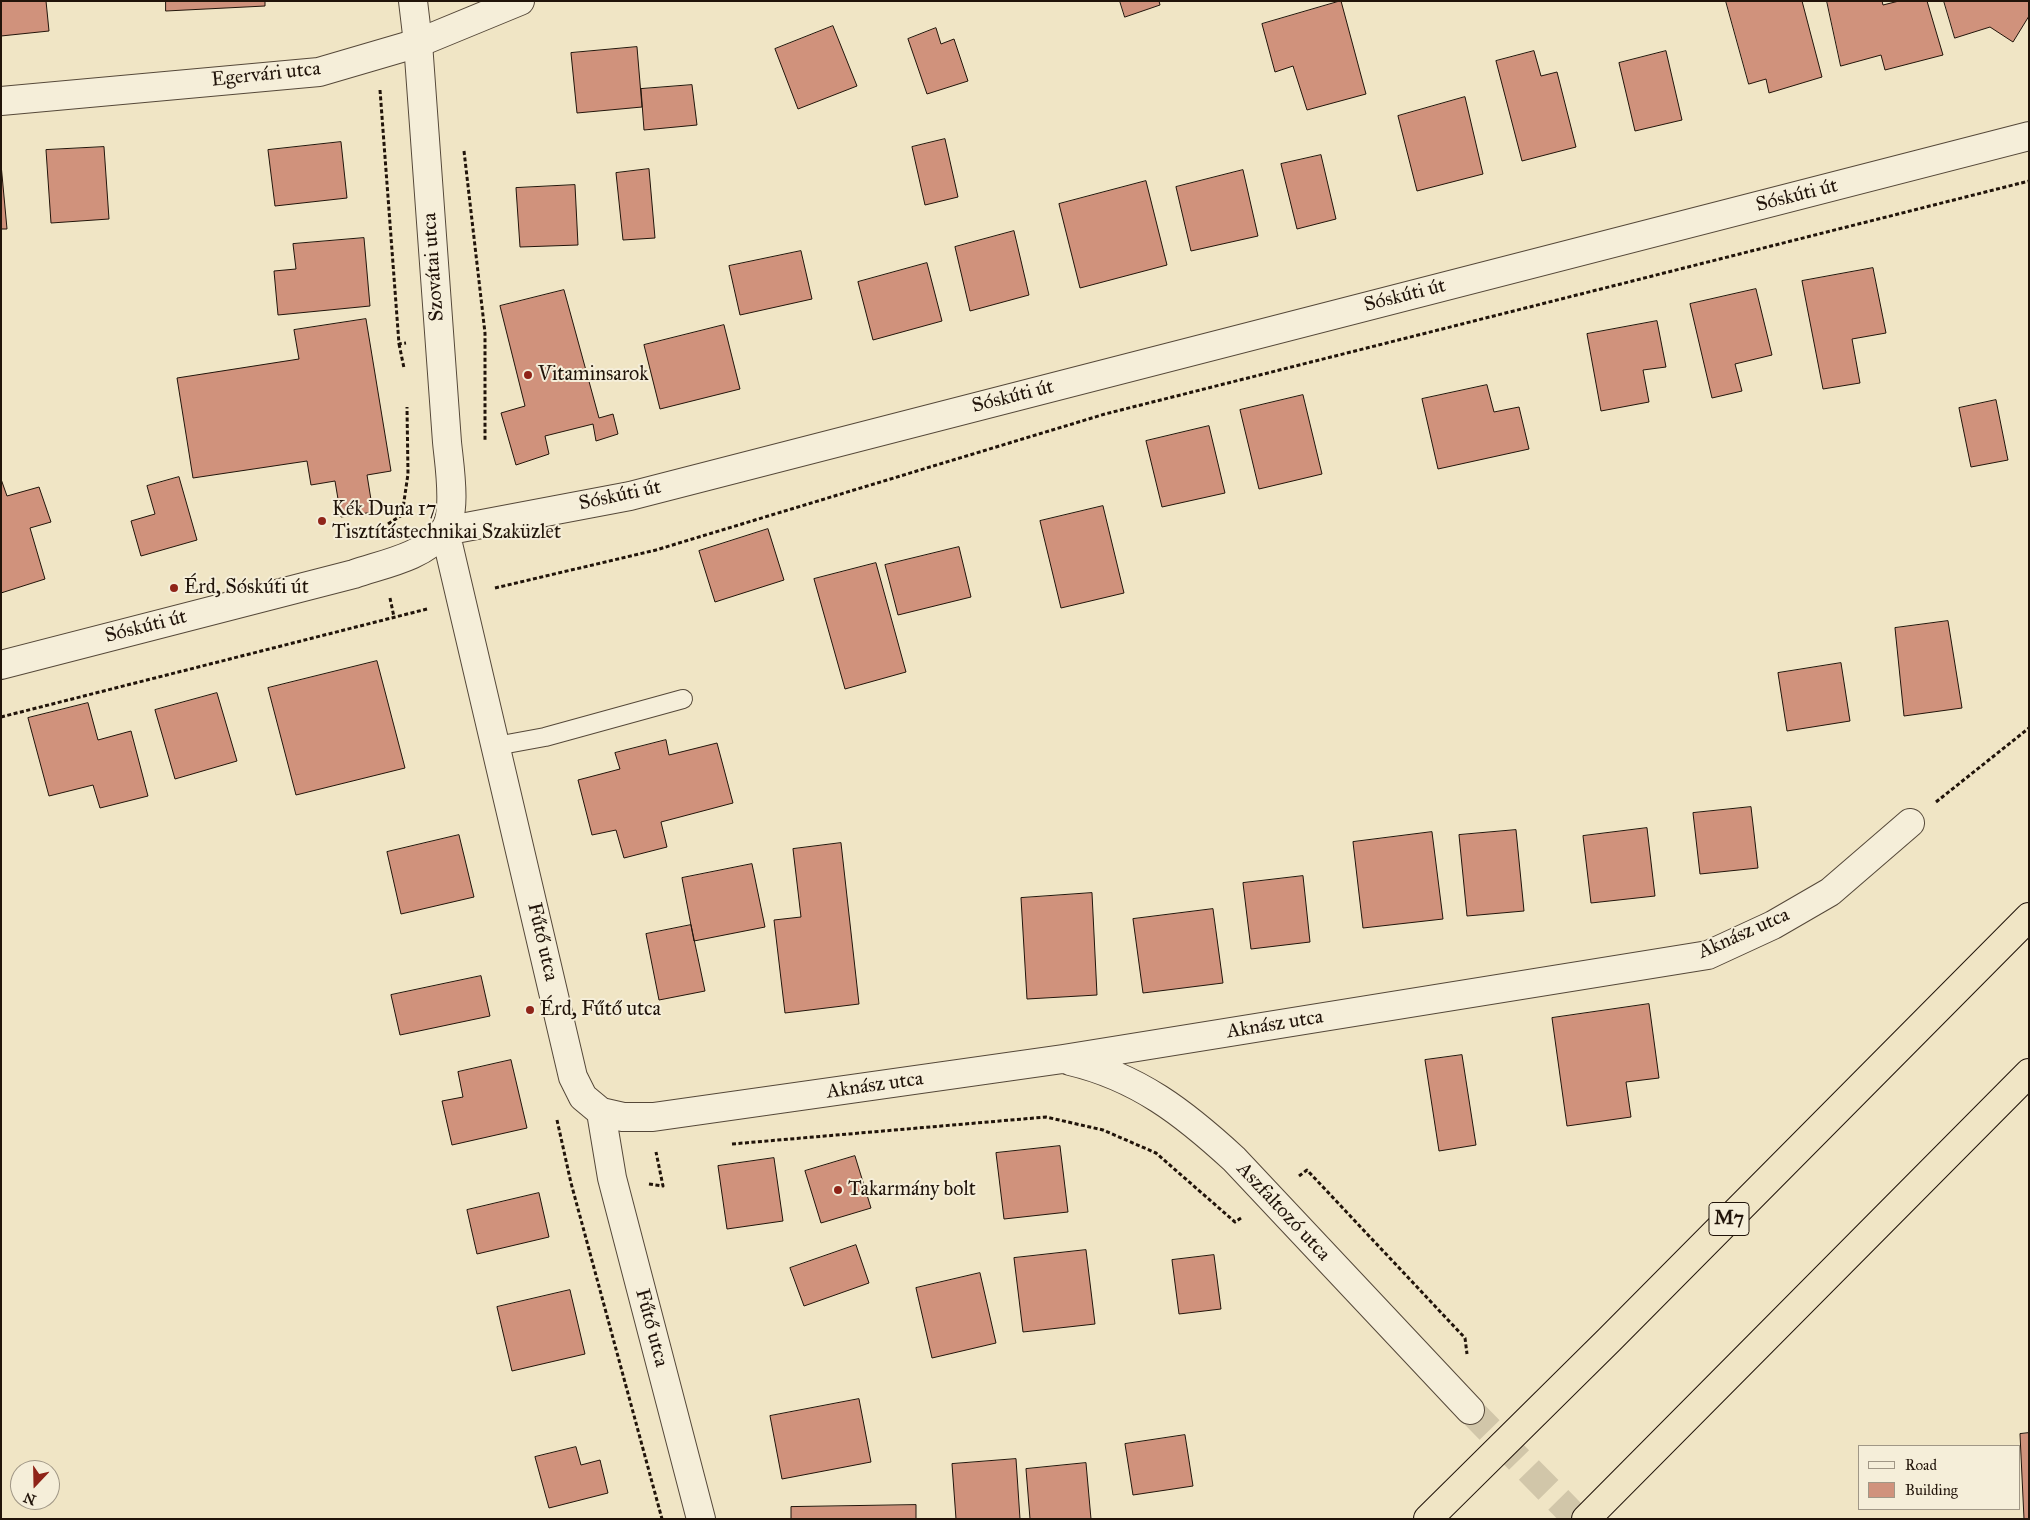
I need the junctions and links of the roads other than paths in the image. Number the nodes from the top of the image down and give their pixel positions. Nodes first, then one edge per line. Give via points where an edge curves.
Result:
1 (413, 1) edge
2 (520, 1) edge
3 (418, 43) junction
4 (1, 101) edge
5 (2029, 136) edge
6 (445, 531) junction
7 (1, 665) edge
8 (683, 699) dead end
9 (496, 746) junction
10 (1910, 823) road end
11 (2029, 917) edge
12 (1063, 1059) junction
13 (2029, 1073) edge
14 (601, 1112) junction
15 (1470, 1410) tunnel mouth
16 (701, 1519) edge
17 (1428, 1519) edge
18 (1586, 1519) edge

1 - 3 street, Szovátai utca
2 - 3 street, Egervári utca
3 - 4 street, Egervári utca via 319,72
3 - 6 street, Szovátai utca via 452,488
5 - 6 street, Sóskúti út via 630,496
6 - 7 street, Sóskúti út via 412,554 354,574
6 - 9 street, Fűtő utca
8 - 9 lane via 545,737
9 - 14 street, Fűtő utca via 573,1077 583,1097
10 - 12 street, Aknász utca via 1830,892 1773,925 1708,955
11 - 17 highway, M7
12 - 14 street, Aknász utca via 652,1117 623,1117
12 - 15 street, Aszfaltozó utca via 1098,1067 1129,1080 1196,1124 1234,1160
13 - 18 highway
14 - 16 street, Fűtő utca via 612,1178

